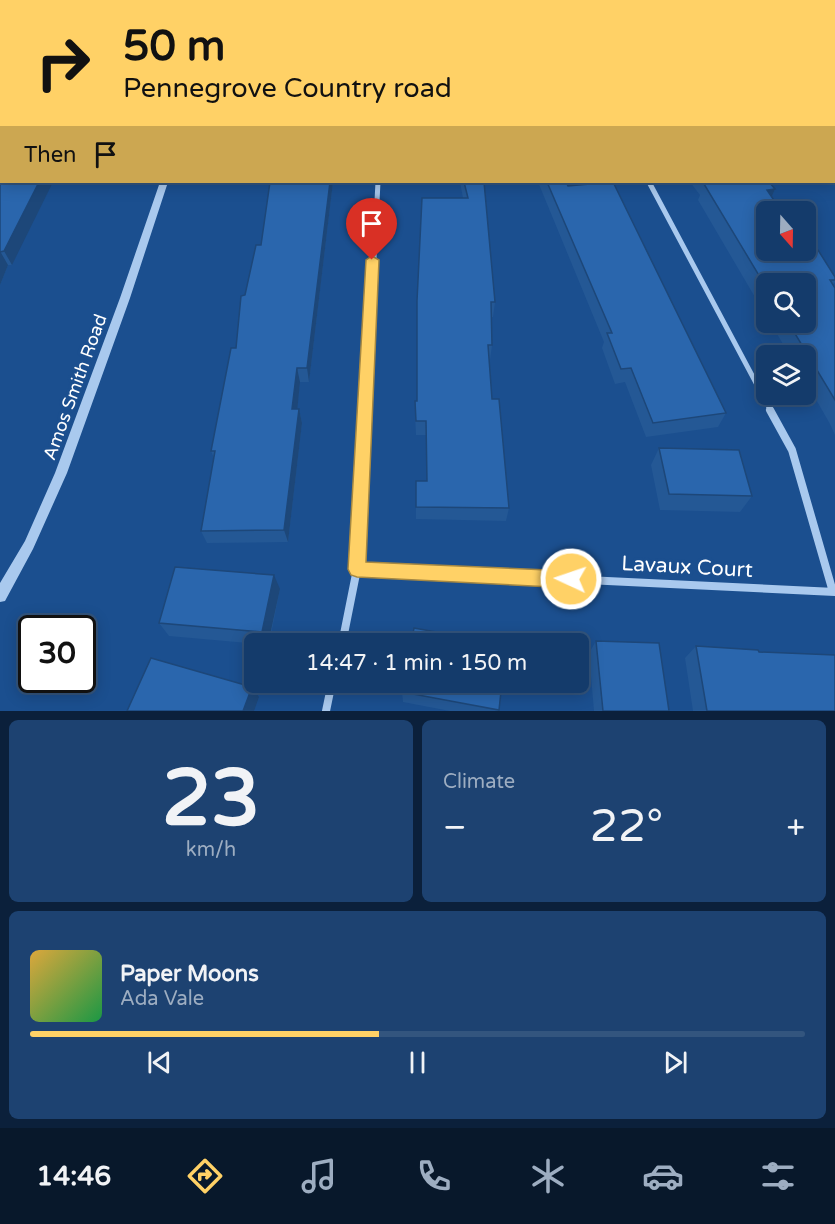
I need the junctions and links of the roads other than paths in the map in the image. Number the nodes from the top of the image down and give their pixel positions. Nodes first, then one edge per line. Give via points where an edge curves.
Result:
1 (164, 183) edge
2 (378, 183) edge
3 (650, 183) edge
4 (357, 569) junction
5 (834, 592) edge
6 (0, 596) edge
7 (344, 633) edge
8 (330, 693) edge
9 (326, 711) edge

1 - 6 street, Amos Smith Road via 61,473 29,545
2 - 4 street
3 - 5 street via 792,450
4 - 5 street, Lavaux Court
4 - 7 street
8 - 9 street

